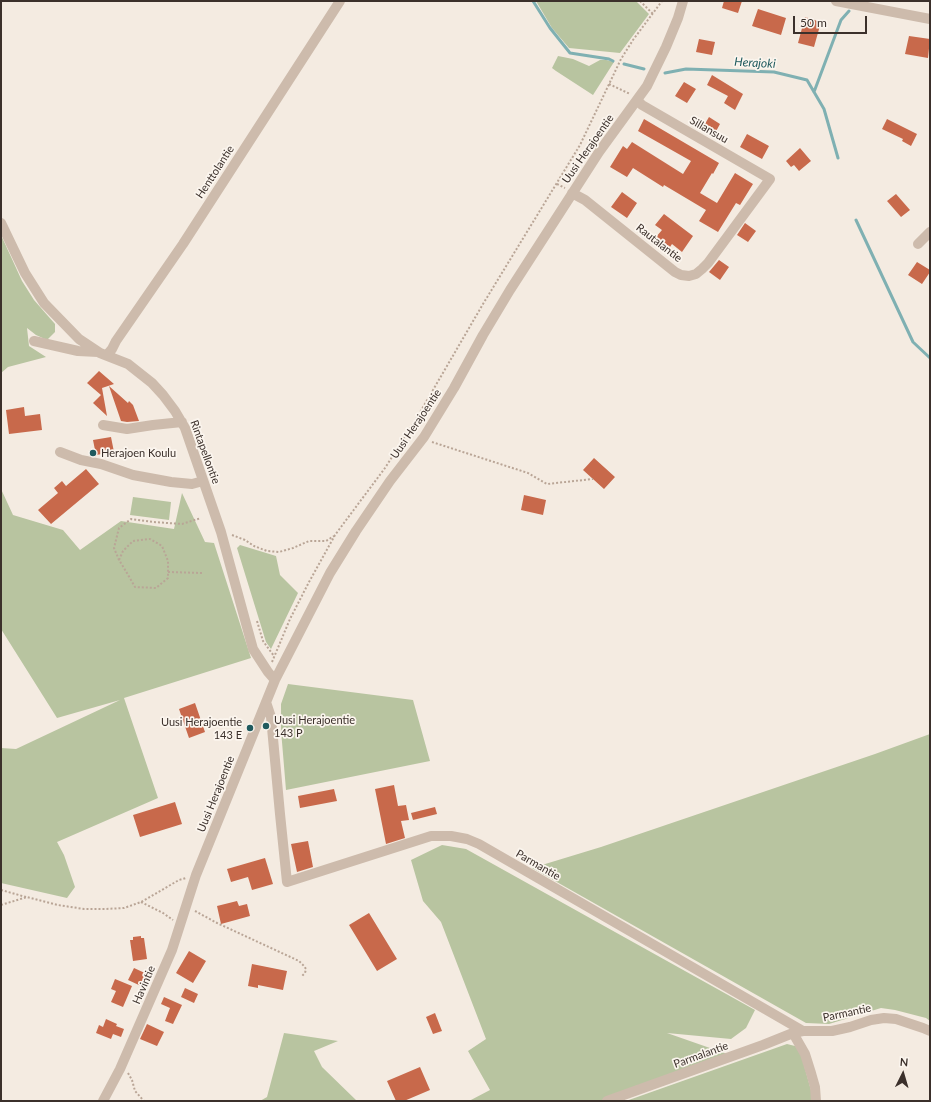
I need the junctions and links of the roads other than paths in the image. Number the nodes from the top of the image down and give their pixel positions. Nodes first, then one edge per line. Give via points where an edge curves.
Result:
1 (340, 1) edge
2 (683, 1) edge
3 (836, 1) edge
4 (930, 19) edge
5 (637, 100) junction
6 (770, 179) joint
7 (572, 193) junction
8 (1, 223) edge
9 (930, 232) edge
10 (918, 244) dead end
11 (34, 341) dead end
12 (104, 354) junction
13 (182, 422) junction
14 (103, 425) dead end
15 (60, 452) dead end
16 (204, 481) junction
17 (271, 676) junction
18 (266, 702) junction
19 (196, 875) joint
20 (930, 1031) edge
21 (798, 1032) junction
22 (103, 1101) edge
23 (607, 1101) edge
24 (816, 1101) edge

1 - 12 street, Henttolantie via 183,244 112,349
2 - 5 street, Uusi Herajoentie via 666,47
3 - 4 street
5 - 6 street, Sillansuu
5 - 7 street, Uusi Herajoentie
6 - 7 street, Rautalantie via 708,263 696,274 689,276 675,272 585,200
7 - 17 street, Uusi Herajoentie via 510,290 424,437 356,531
8 - 12 street, Rintapellontie via 25,273 44,303 79,338
9 - 10 street
11 - 12 street
12 - 13 street, Rintapellontie via 128,364 152,383
13 - 14 street via 127,429
13 - 16 street, Rintapellontie
15 - 16 street via 133,476 192,484
16 - 17 street, Rintapellontie via 221,532 253,649
17 - 18 street, Uusi Herajoentie
18 - 19 street, Uusi Herajoentie
18 - 21 street, Parmantie via 271,717 287,882 431,836 467,839
19 - 22 street, Havintie via 172,950
20 - 21 street, Parmantie via 896,1019 884,1018 832,1031
21 - 23 street, Parmalantie
21 - 24 street via 815,1087

